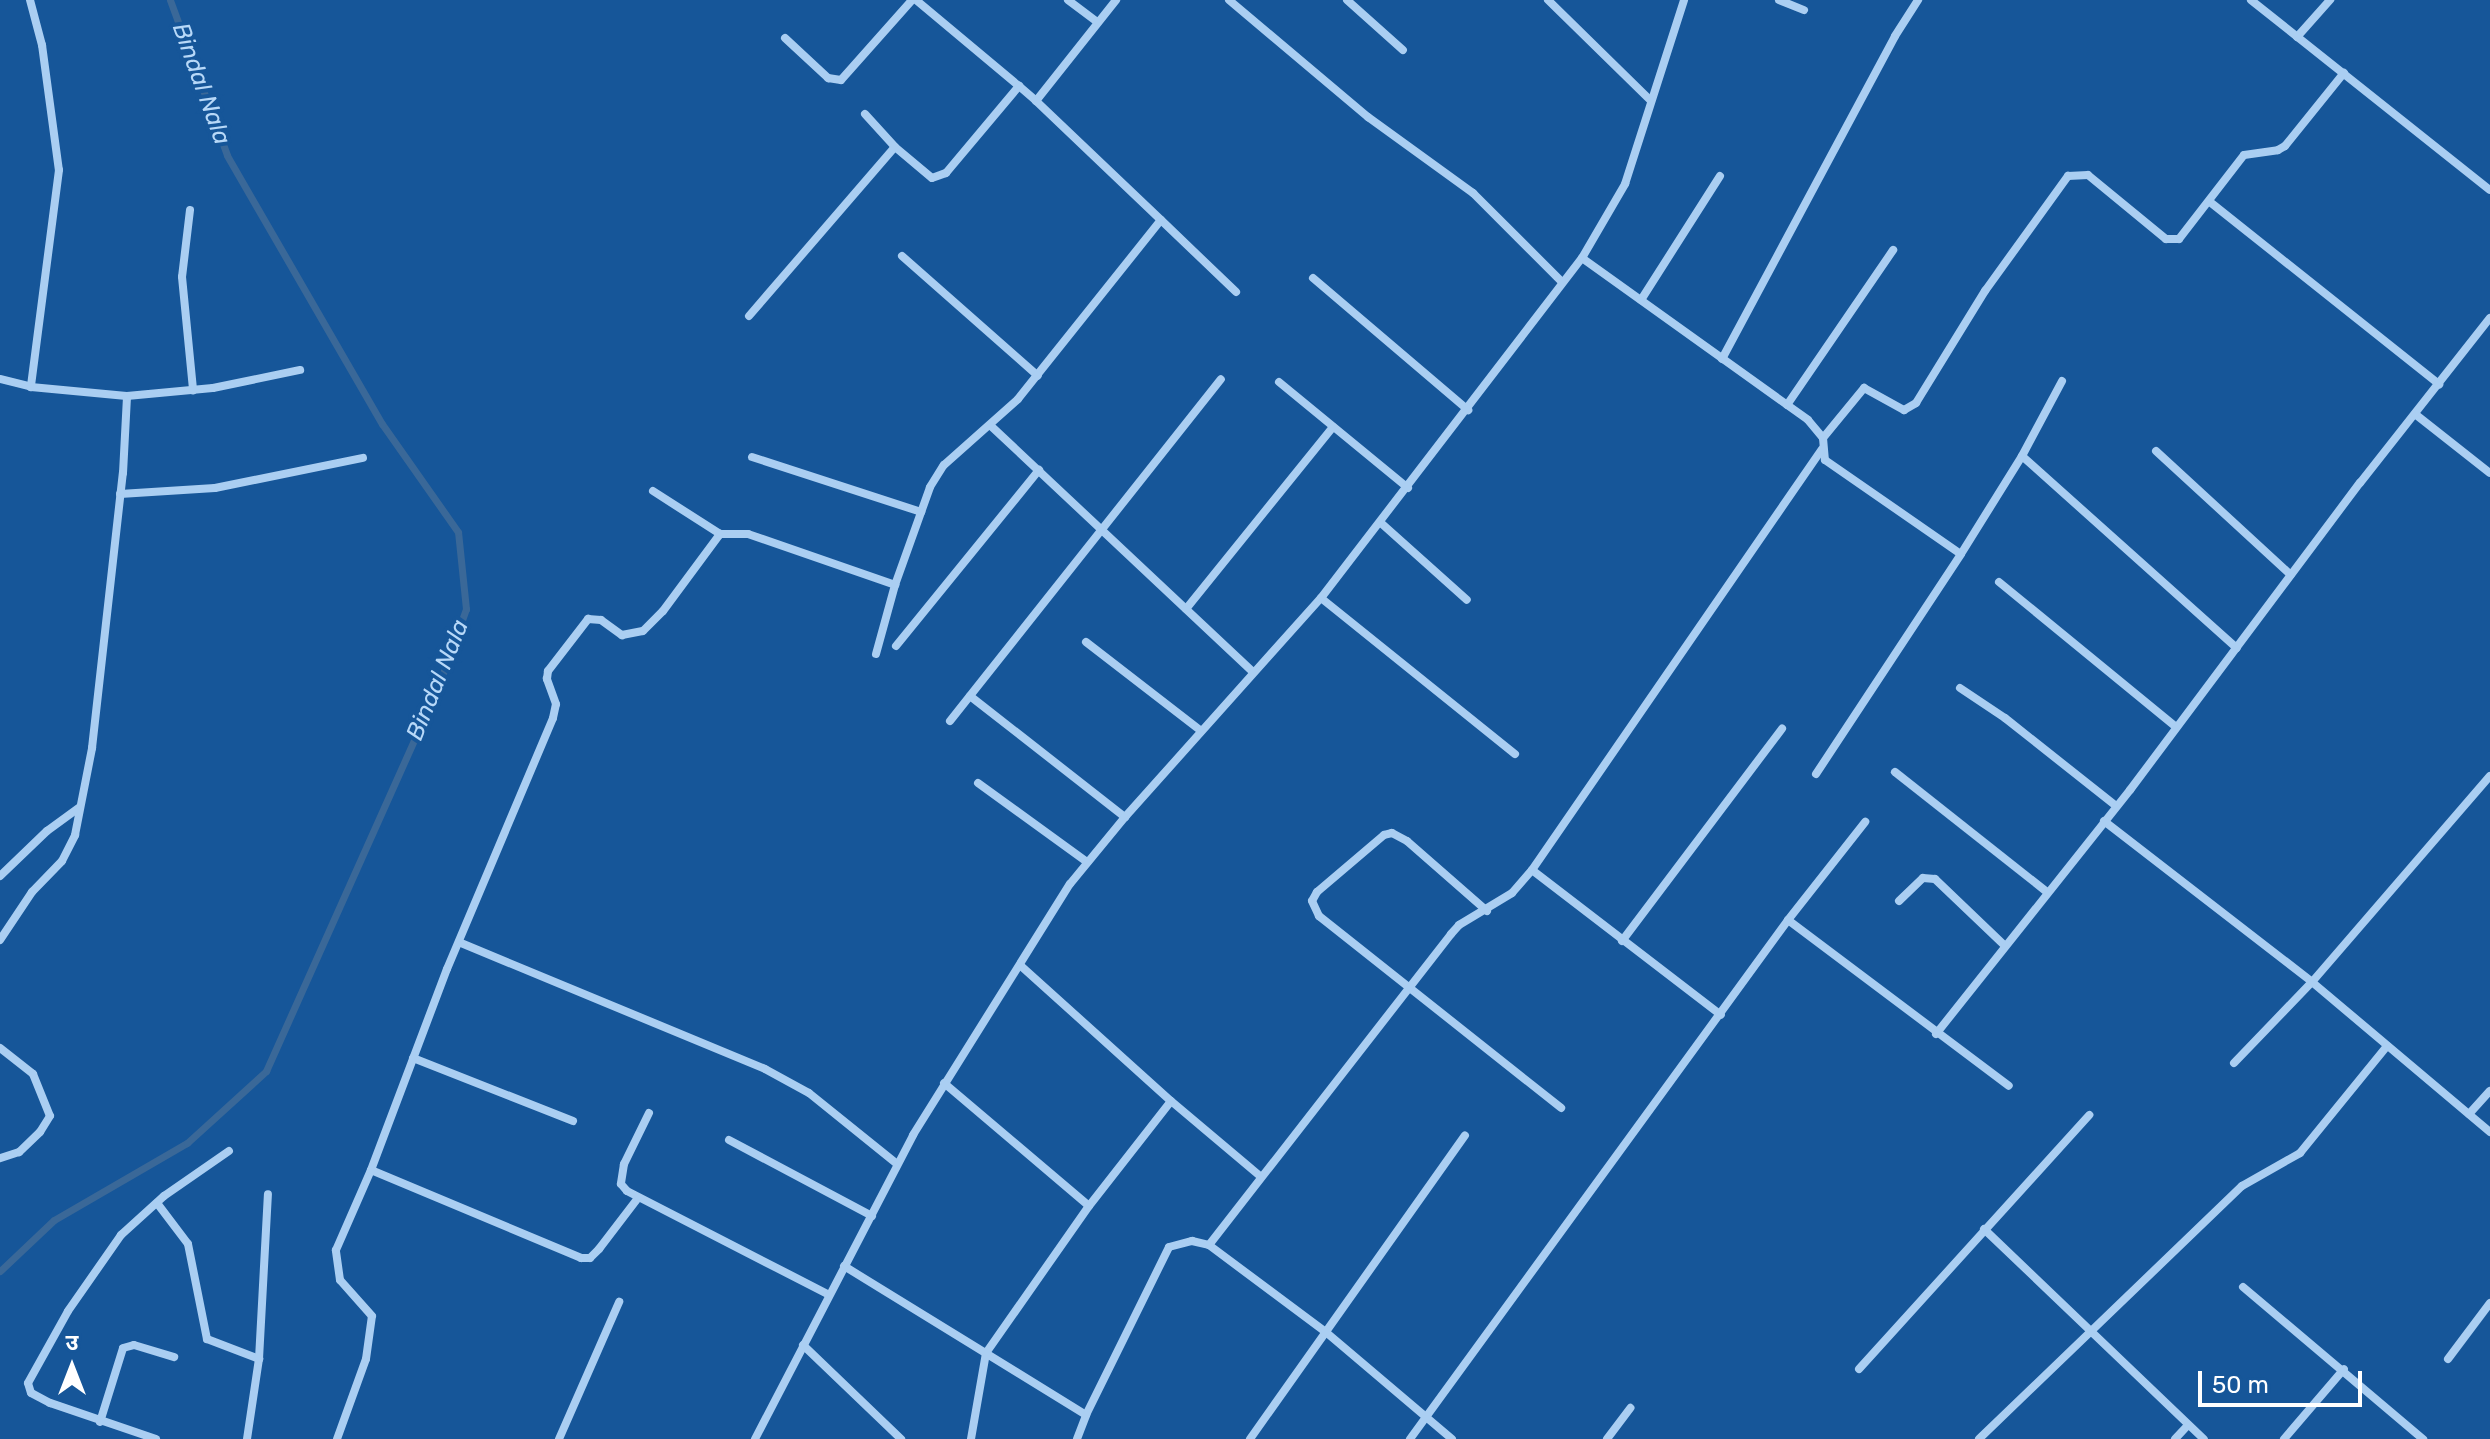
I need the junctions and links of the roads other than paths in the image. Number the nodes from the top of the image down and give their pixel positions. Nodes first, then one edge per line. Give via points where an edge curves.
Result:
1 (30, 0) edge
2 (914, 0) edge
3 (1068, 0) edge
4 (1116, 0) edge
5 (1229, 0) edge
6 (1347, 0) edge
7 (1548, 0) edge
8 (1684, 0) edge
9 (1779, 0) edge
10 (1918, 0) edge
11 (2251, 0) edge
12 (2330, 0) edge
13 (1804, 10) dead end
14 (1097, 22) junction
15 (2297, 37) junction
16 (785, 38) dead end
17 (1403, 50) dead end
18 (2344, 73) junction
19 (1019, 86) junction
20 (1036, 101) junction
21 (1651, 101) junction
22 (865, 114) dead end
23 (895, 147) junction
24 (1720, 176) dead end
25 (2490, 190) edge
26 (2210, 202) junction
27 (190, 210) dead end
28 (1161, 220) junction
29 (1893, 250) dead end
30 (902, 256) dead end
31 (1582, 258) junction
32 (1313, 278) dead end
33 (1562, 282) junction
34 (1236, 292) dead end
35 (1641, 300) junction
36 (749, 316) dead end
37 (2490, 318) edge
38 (1722, 359) junction
39 (300, 370) dead end
40 (1038, 376) junction
41 (1221, 379) dead end
42 (0, 381) edge
43 (2062, 381) dead end
44 (1279, 382) dead end
45 (2439, 384) junction
46 (31, 387) junction
47 (193, 390) junction
48 (127, 396) junction
49 (1787, 405) junction
50 (1468, 410) junction
51 (2415, 414) junction
52 (991, 426) junction
53 (1333, 427) junction
54 (1823, 438) junction
55 (1822, 449) junction
56 (2156, 451) dead end
57 (2022, 456) junction
58 (752, 457) dead end
59 (363, 458) dead end
60 (1039, 470) junction
61 (2490, 473) edge
62 (1408, 488) junction
63 (653, 491) dead end
64 (120, 494) junction
65 (921, 512) junction
66 (1381, 523) junction
67 (1104, 530) junction
68 (720, 534) junction
69 (1961, 554) junction
70 (2291, 575) junction
71 (1999, 582) dead end
72 (895, 585) junction
73 (1321, 598) junction
74 (1467, 600) dead end
75 (1186, 609) junction
76 (1086, 642) dead end
77 (896, 646) dead end
78 (2237, 648) junction
79 (876, 654) dead end
80 (1253, 672) junction
81 (1960, 688) dead end
82 (970, 696) junction
83 (950, 721) dead end
84 (2176, 727) junction
85 (1782, 729) dead end
86 (1201, 731) junction
87 (1515, 754) dead end
88 (1895, 772) dead end
89 (1816, 774) dead end
90 (2490, 776) edge
91 (978, 783) dead end
92 (2116, 806) junction
93 (79, 808) junction
94 (1125, 817) junction
95 (2104, 821) junction
96 (1865, 822) dead end
97 (1087, 862) junction
98 (1532, 870) junction
99 (0, 876) edge
100 (2047, 892) junction
101 (1899, 901) dead end
102 (1487, 911) junction
103 (1788, 920) junction
104 (0, 940) edge
105 (1622, 941) junction
106 (461, 943) junction
107 (2004, 945) junction
108 (1021, 966) junction
109 (2312, 982) junction
110 (1410, 985) junction
111 (1721, 1015) junction
112 (1936, 1034) junction
113 (2387, 1046) junction
114 (0, 1048) edge
115 (413, 1058) junction
116 (2234, 1063) dead end
117 (944, 1083) junction
118 (2009, 1086) dead end
119 (2490, 1091) edge
120 (1171, 1101) junction
121 (1561, 1108) dead end
122 (649, 1113) dead end
123 (2469, 1114) junction
124 (2089, 1115) dead end
125 (573, 1121) dead end
126 (2490, 1132) edge
127 (1465, 1135) dead end
128 (729, 1140) dead end
129 (229, 1151) dead end
130 (0, 1158) edge
131 (897, 1164) junction
132 (371, 1170) junction
133 (1260, 1176) junction
134 (268, 1194) dead end
135 (638, 1198) junction
136 (157, 1203) junction
137 (1089, 1206) junction
138 (872, 1216) junction
139 (1984, 1229) junction
140 (1209, 1245) junction
141 (844, 1266) junction
142 (2243, 1287) dead end
143 (829, 1295) junction
144 (619, 1302) dead end
145 (2490, 1303) edge
146 (2090, 1331) junction
147 (1327, 1333) junction
148 (803, 1345) junction
149 (986, 1353) junction
150 (174, 1357) dead end
151 (259, 1359) junction
152 (2448, 1359) dead end
153 (1859, 1369) dead end
154 (2344, 1369) junction
155 (1630, 1408) dead end
156 (1086, 1415) junction
157 (1426, 1416) junction
158 (100, 1422) junction
159 (2188, 1425) junction
160 (338, 1437) edge
161 (156, 1439) edge
162 (247, 1439) edge
163 (348, 1439) edge
164 (559, 1439) edge
165 (755, 1439) edge
166 (901, 1439) edge
167 (971, 1439) edge
168 (1077, 1439) edge
169 (1250, 1439) edge
170 (1410, 1439) edge
171 (1452, 1439) edge
172 (1607, 1439) edge
173 (1979, 1439) edge
174 (2175, 1439) edge
175 (2204, 1439) edge
176 (2284, 1439) edge
177 (2423, 1439) edge

1 - 46 street via 42,45 59,170
2 - 16 street via 841,80 828,78
2 - 19 street
3 - 14 street
4 - 14 street
5 - 33 street via 1368,117 1473,193
6 - 17 street
7 - 21 street
8 - 21 street
9 - 13 street
10 - 38 street
11 - 15 street
12 - 15 street
14 - 20 street
15 - 18 street
18 - 25 street
18 - 26 street via 2285,146 2244,155
19 - 20 street
19 - 23 street via 940,177 927,175
20 - 28 street
21 - 31 street via 1625,184
22 - 23 street
23 - 36 street
24 - 35 street
26 - 45 street
26 - 54 street via 2184,236 2173,241 2088,175 2068,176 1985,291 1916,403 1904,410 1864,388
27 - 47 street via 182,277
28 - 34 street
28 - 40 street
29 - 49 street
30 - 40 street
31 - 33 street
31 - 35 street
32 - 50 street
33 - 50 street
35 - 38 street
37 - 45 street
38 - 49 street
39 - 47 street
40 - 52 street
41 - 67 street
42 - 46 street
43 - 57 street
44 - 53 street
45 - 51 street
46 - 48 street
47 - 48 street
48 - 64 street
49 - 54 street
50 - 62 street
51 - 61 street
51 - 70 street
52 - 60 street
52 - 65 street via 944,465
53 - 62 street
53 - 75 street
54 - 55 street
55 - 69 street via 1825,460
55 - 98 street
56 - 70 street
57 - 69 street
57 - 78 street
58 - 65 street
59 - 64 street via 215,488
60 - 67 street
60 - 77 street
62 - 66 street
63 - 68 street
64 - 93 street via 92,748
65 - 72 street
66 - 73 street
66 - 74 street
67 - 75 street
67 - 82 street
68 - 72 street via 748,534
68 - 106 street via 643,631 622,635 601,620 588,619 548,671 556,704 553,718
69 - 89 street
70 - 78 street
71 - 84 street
72 - 79 street
73 - 80 street
73 - 87 street
75 - 80 street
76 - 86 street
78 - 84 street
80 - 86 street
81 - 92 street
82 - 83 street
82 - 94 street
84 - 92 street
85 - 105 street
86 - 94 street
88 - 100 street
90 - 109 street
91 - 97 street
92 - 95 street
93 - 99 street
93 - 104 street via 69,850
94 - 97 street
95 - 100 street
95 - 109 street
96 - 103 street
97 - 108 street
98 - 102 street
98 - 105 street
100 - 107 street
101 - 107 street via 1923,878 1935,879
102 - 110 street via 1459,925
102 - 110 street via 1392,833 1317,892 1312,901 1319,916
103 - 111 street
103 - 112 street
105 - 111 street
106 - 115 street
106 - 131 street via 765,1069 809,1093
107 - 112 street
108 - 117 street
108 - 120 street
109 - 113 street
109 - 116 street
110 - 121 street
110 - 133 street
111 - 157 street
112 - 118 street
113 - 123 street
113 - 146 street via 2300,1153 2242,1186
114 - 130 street via 33,1074 50,1116 19,1152
115 - 125 street
115 - 132 street
117 - 131 street
117 - 137 street
119 - 123 street
120 - 133 street
120 - 137 street
122 - 135 street via 621,1174 621,1184
123 - 126 street
124 - 139 street
127 - 147 street
128 - 138 street
129 - 136 street
131 - 138 street
132 - 135 street via 581,1258 590,1258 599,1249
132 - 160 street via 336,1250 340,1280 372,1316 366,1359
133 - 140 street
134 - 151 street
135 - 143 street
136 - 151 street via 191,1252 207,1339
136 - 158 street via 121,1235 68,1311 28,1383 31,1393
137 - 149 street
138 - 141 street
139 - 146 street
139 - 153 street
140 - 147 street
140 - 156 street via 1192,1241 1169,1247
141 - 143 street
141 - 149 street
142 - 154 street
143 - 148 street
144 - 164 street
145 - 152 street
146 - 159 street
146 - 173 street
147 - 157 street
147 - 169 street
148 - 165 street
148 - 166 street
149 - 156 street
149 - 167 street
150 - 158 street via 134,1345 123,1348
151 - 162 street
154 - 176 street
154 - 177 street
155 - 172 street
156 - 168 street
157 - 170 street
157 - 171 street
158 - 161 street
159 - 174 street
159 - 175 street
160 - 163 street

